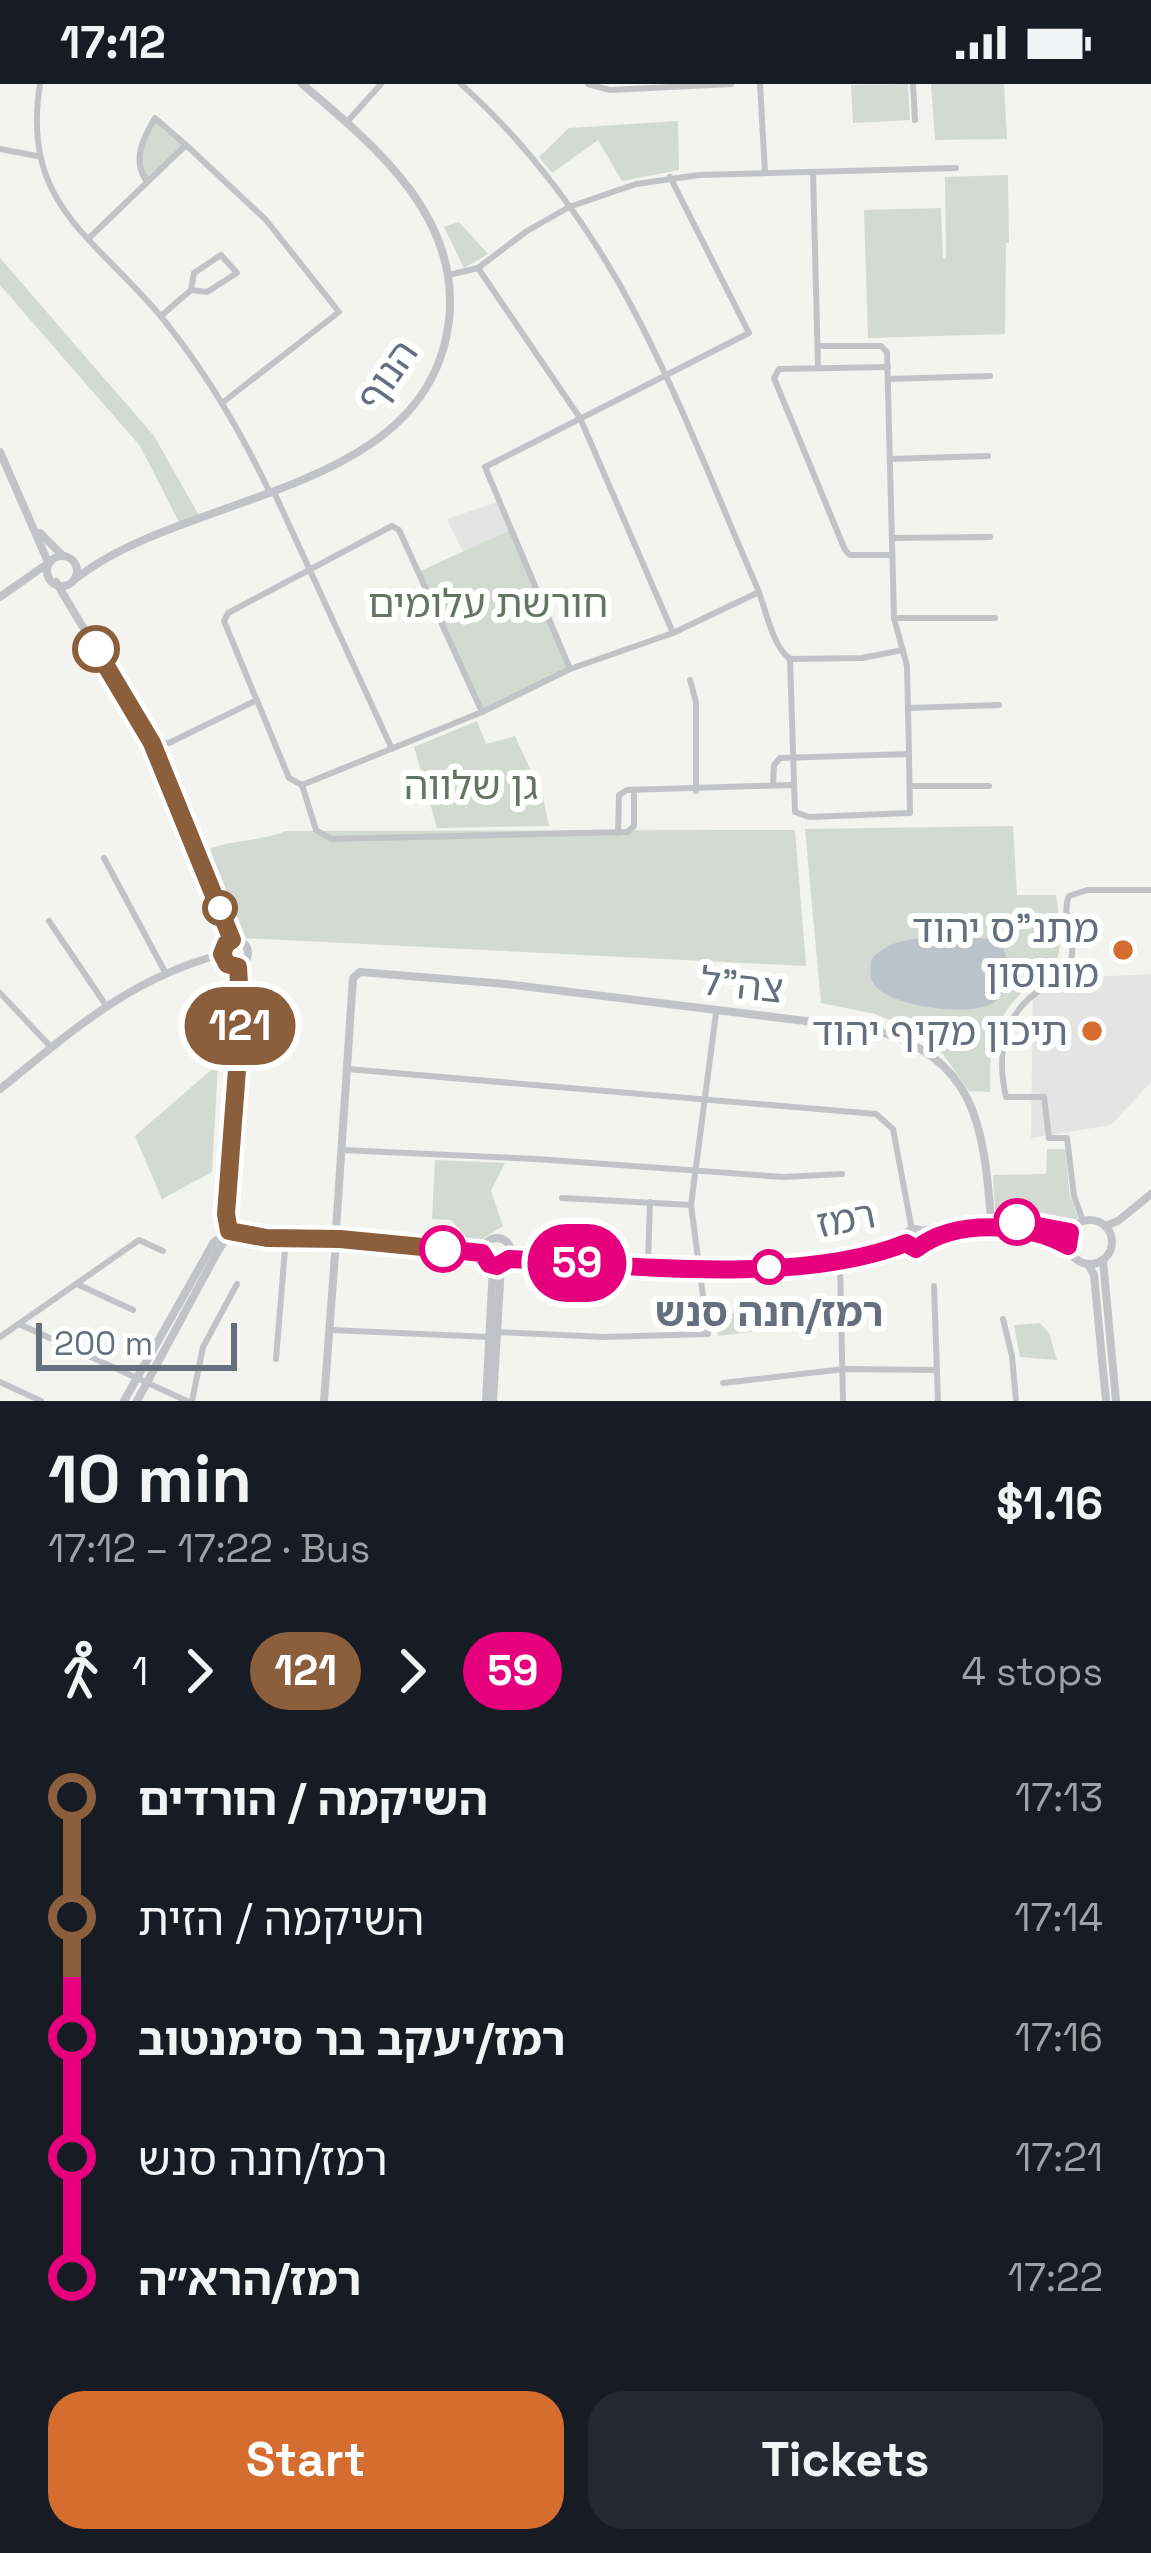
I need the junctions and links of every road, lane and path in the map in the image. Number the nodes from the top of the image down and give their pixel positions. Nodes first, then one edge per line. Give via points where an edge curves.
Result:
1 (40, 84) edge
2 (302, 84) edge
3 (381, 84) edge
4 (461, 84) edge
5 (589, 84) edge
6 (731, 84) edge
7 (760, 84) edge
8 (913, 84) edge
9 (915, 120) dead end
10 (346, 122) junction
11 (186, 145) junction
12 (0, 149) edge
13 (37, 156) junction
14 (956, 168) dead end
15 (813, 172) junction
16 (765, 173) junction
17 (670, 177) junction
18 (146, 181) junction
19 (569, 207) junction
20 (88, 239) junction
21 (478, 268) junction
22 (449, 275) junction
23 (191, 290) junction
24 (160, 316) junction
25 (818, 346) junction
26 (818, 367) junction
27 (888, 367) junction
28 (989, 376) dead end
29 (665, 377) junction
30 (888, 379) junction
31 (222, 403) junction
32 (580, 418) junction
33 (0, 452) edge
34 (988, 456) dead end
35 (890, 459) junction
36 (272, 492) junction
37 (34, 528) junction
38 (990, 537) dead end
39 (892, 538) junction
40 (892, 555) junction
41 (64, 558) junction
42 (48, 563) junction
43 (312, 571) junction
44 (76, 575) junction
45 (28, 579) junction
46 (54, 580) junction
47 (759, 592) junction
48 (0, 597) edge
49 (78, 617) junction
50 (894, 618) junction
51 (995, 618) dead end
52 (673, 633) junction
53 (903, 650) junction
54 (790, 658) junction
55 (570, 669) junction
56 (690, 680) dead end
57 (257, 700) junction
58 (999, 705) dead end
59 (908, 708) junction
60 (482, 712) junction
61 (152, 743) junction
62 (169, 743) junction
63 (392, 748) junction
64 (909, 754) junction
65 (793, 758) junction
66 (161, 763) junction
67 (302, 785) junction
68 (773, 785) junction
69 (793, 785) junction
70 (910, 786) junction
71 (989, 786) dead end
72 (634, 790) junction
73 (696, 791) junction
74 (618, 832) junction
75 (104, 858) dead end
76 (1151, 890) edge
77 (49, 921) dead end
78 (232, 940) junction
79 (222, 954) junction
80 (238, 967) junction
81 (165, 972) junction
82 (0, 993) edge
83 (106, 1004) junction
84 (716, 1013) junction
85 (50, 1046) junction
86 (347, 1069) junction
87 (0, 1089) edge
88 (705, 1099) junction
89 (342, 1150) junction
90 (695, 1172) junction
91 (842, 1174) dead end
92 (1151, 1195) edge
93 (562, 1198) dead end
94 (650, 1202) junction
95 (692, 1205) junction
96 (992, 1219) junction
97 (1083, 1221) junction
98 (1108, 1230) junction
99 (234, 1232) junction
100 (1070, 1232) junction
101 (913, 1236) junction
102 (286, 1237) junction
103 (335, 1237) junction
104 (1068, 1246) junction
105 (163, 1251) dead end
106 (482, 1253) junction
107 (504, 1260) junction
108 (1103, 1260) junction
109 (648, 1262) junction
110 (840, 1263) junction
111 (697, 1264) junction
112 (1088, 1264) junction
113 (77, 1284) junction
114 (237, 1284) dead end
115 (934, 1286) dead end
116 (133, 1310) dead end
117 (1004, 1319) dead end
118 (19, 1324) junction
119 (331, 1330) junction
120 (493, 1334) junction
121 (0, 1337) edge
122 (276, 1359) dead end
123 (844, 1370) junction
124 (934, 1370) junction
125 (142, 1378) junction
126 (0, 1382) edge
127 (723, 1383) dead end
128 (41, 1401) edge
129 (124, 1401) edge
130 (137, 1401) edge
131 (189, 1401) edge
132 (324, 1401) edge
133 (489, 1401) edge
134 (843, 1401) edge
135 (938, 1401) edge
136 (1016, 1401) edge
137 (1106, 1401) edge
138 (1116, 1401) edge

1 - 13 street
2 - 10 street, הנוף
3 - 10 street
4 - 19 street
5 - 6 street
7 - 16 street
8 - 9 street
10 - 22 street, הנוף via 423,208
11 - 18 street
11 - 18 street via 155,118 139,152
11 - 31 street via 266,220 339,312
12 - 13 street
13 - 20 street via 49,187
14 - 15 street
15 - 16 street
15 - 25 street
16 - 17 street
17 - 19 street
17 - 29 street via 748,332
18 - 20 street
19 - 21 street
19 - 29 street via 633,308
20 - 24 street
21 - 22 street
21 - 32 street
22 - 36 street, הנוף via 442,353 406,411 360,452
23 - 23 street via 207,292 237,273 221,255 194,273
23 - 24 street
24 - 31 street
25 - 26 street
25 - 27 street via 881,346
26 - 27 street
26 - 40 street via 774,373 845,550
27 - 30 street
28 - 30 street
29 - 32 street
29 - 47 street
30 - 35 street
31 - 36 street
32 - 52 street
32 - 55 street via 485,466
33 - 37 street
34 - 35 street
35 - 39 street
36 - 43 street
36 - 44 street, הנוף via 126,547
37 - 41 street
37 - 42 street
38 - 39 street
39 - 40 street
40 - 50 street
41 - 42 street
41 - 44 street
42 - 45 street
42 - 46 street
43 - 57 street via 224,621
43 - 60 street via 392,526 399,530
43 - 63 street
44 - 46 street, הנוף via 66,587
44 - 49 street
45 - 46 street, הנוף
45 - 48 street
46 - 49 street
47 - 52 street
47 - 54 street
49 - 61 street
50 - 51 street
50 - 53 street
52 - 55 street
53 - 54 street
53 - 59 street
54 - 65 street
55 - 60 street
56 - 73 street
57 - 62 street
57 - 67 street via 290,778
58 - 59 street
59 - 64 street
60 - 63 street
61 - 62 street
61 - 66 street
62 - 66 street
63 - 67 street
64 - 65 street
64 - 70 street
65 - 68 street via 776,761
65 - 69 street
66 - 78 street
67 - 74 street via 316,830 331,839
68 - 69 street
68 - 73 street
69 - 70 street via 799,816 910,814
70 - 71 street
72 - 73 street
72 - 74 street via 620,795
72 - 74 street via 634,826
75 - 81 street
76 - 97 street via 1069,896 1067,970 1008,1021 1006,1097 1044,1097 1048,1138 1066,1138
77 - 83 street
78 - 79 street
78 - 80 street via 248,950
79 - 80 street
79 - 81 street
80 - 99 street via 226,1214
81 - 83 street
82 - 85 street
83 - 85 street
84 - 86 street, צה"ל via 360,972 353,978
84 - 88 street
84 - 96 street, צה"ל via 870,1029 926,1050 976,1111
85 - 87 street
86 - 88 street
86 - 89 street
88 - 90 street
88 - 101 street via 885,1118
89 - 90 street
89 - 103 street
90 - 91 street
90 - 95 street
92 - 98 street
93 - 94 street
94 - 95 street
94 - 109 street
95 - 111 street
96 - 100 street, רמז
96 - 101 street, רמז
97 - 98 street
97 - 100 street
98 - 108 street via 1112,1246
99 - 102 street
99 - 125 street via 214,1242
100 - 104 street
101 - 104 street, רמז via 996,1226
101 - 110 street, רמז
101 - 111 street, רמז via 836,1254
102 - 103 street
102 - 122 street
103 - 106 street
103 - 119 street
104 - 112 street
105 - 113 street via 140,1240
106 - 107 street
106 - 107 street, רמז via 495,1237 504,1239
107 - 109 street, רמז
107 - 120 street
108 - 112 street
108 - 138 street
109 - 111 street, רמז
110 - 111 street, רמז
110 - 123 street
111 - 120 street via 707,1334
112 - 137 street
113 - 116 street
113 - 118 street
114 - 131 street via 203,1346
115 - 124 street
117 - 136 street
118 - 121 street
118 - 125 street
119 - 120 street
119 - 132 street
120 - 133 street
123 - 124 street
123 - 127 street
123 - 134 street
124 - 135 street
125 - 129 street
125 - 130 street
125 - 131 street
126 - 128 street

